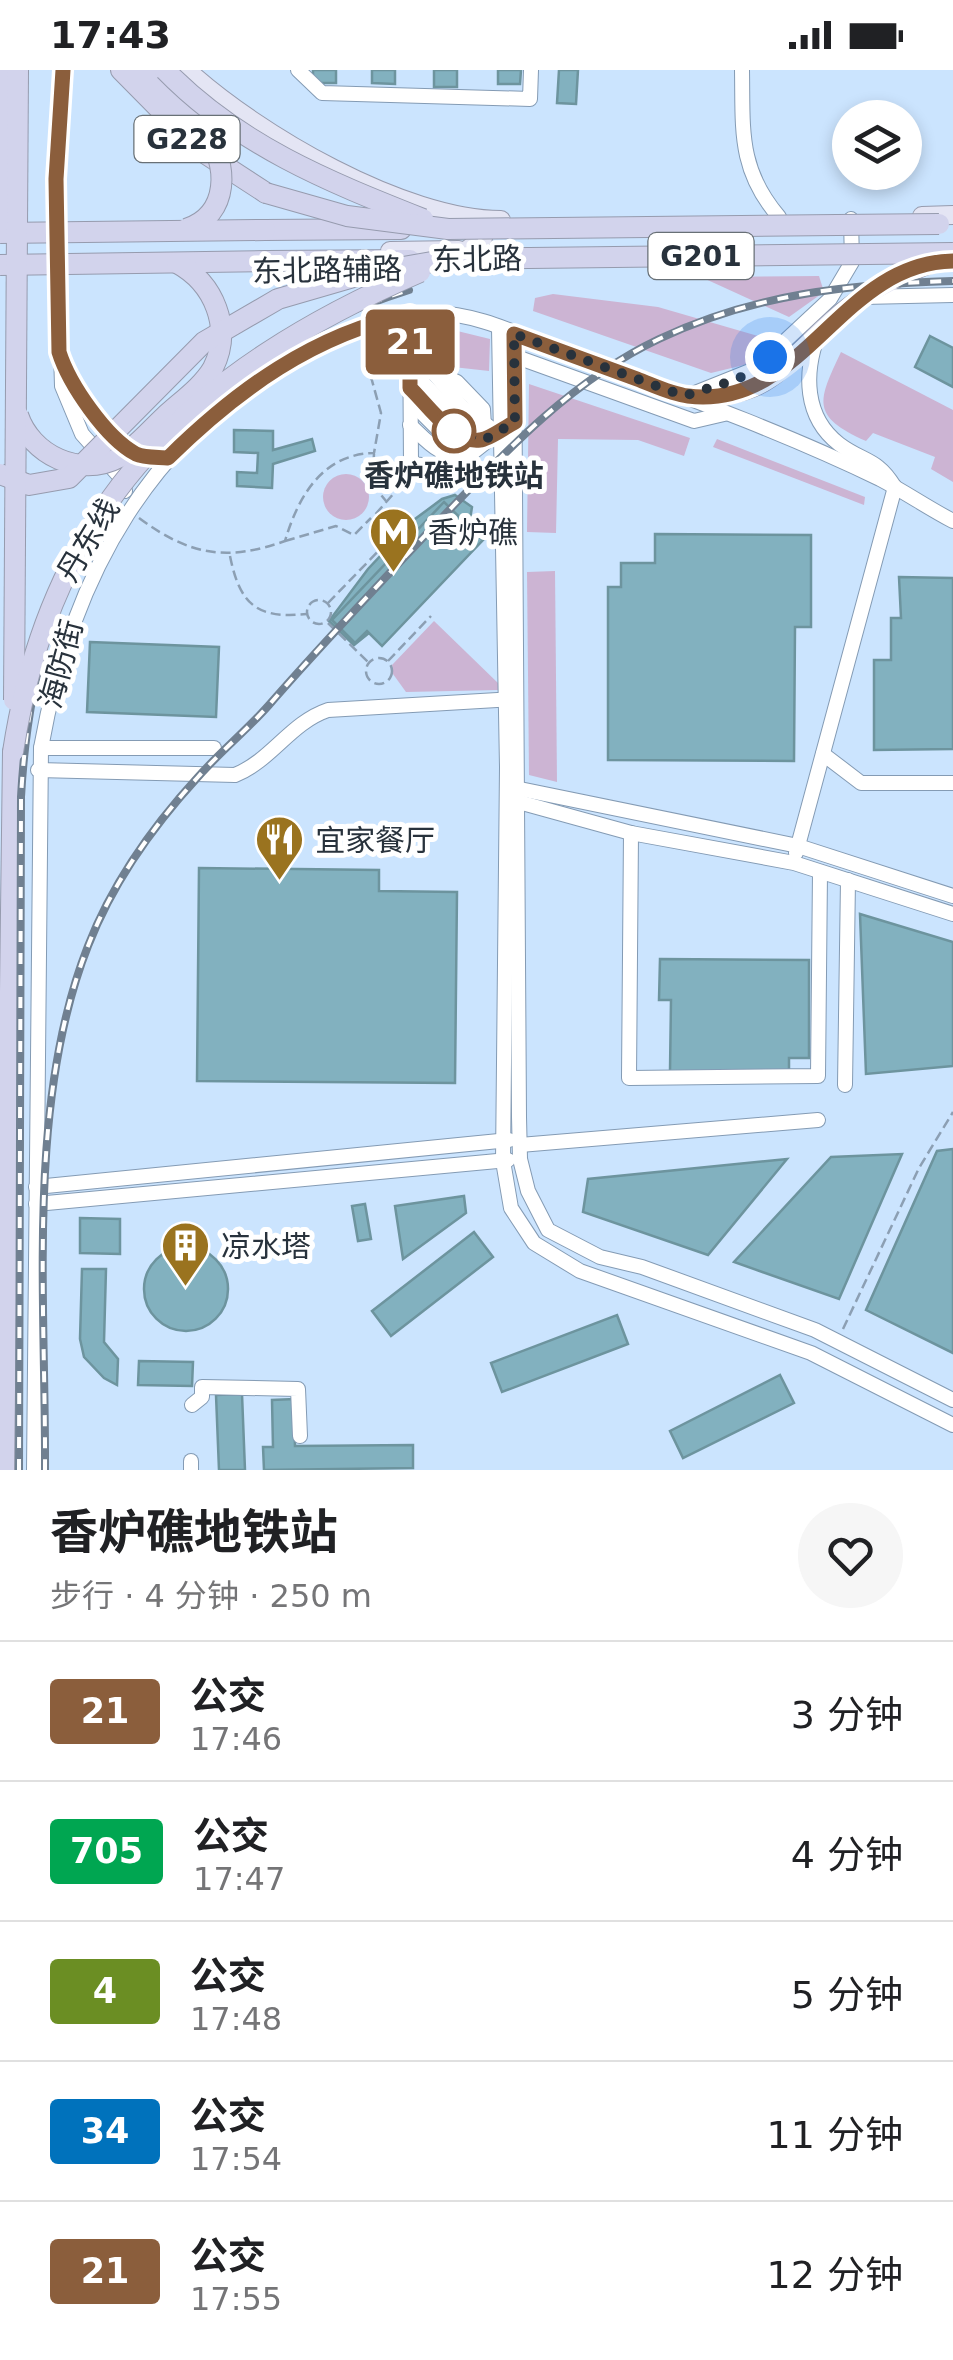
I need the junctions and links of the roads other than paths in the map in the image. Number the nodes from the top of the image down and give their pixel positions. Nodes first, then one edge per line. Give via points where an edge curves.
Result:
1 (2, 70) edge
2 (18, 70) edge
3 (29, 70) edge
4 (63, 70) edge
5 (121, 70) edge
6 (144, 70) edge
7 (165, 70) edge
8 (187, 70) edge
9 (298, 70) edge
10 (531, 70) edge
11 (742, 70) edge
12 (18, 101) junction
13 (779, 217) junction
14 (851, 217) junction
15 (948, 218) edge
16 (483, 220) junction
17 (156, 222) joint
18 (0, 225) edge
19 (448, 229) junction
20 (178, 231) junction
21 (0, 233) edge
22 (0, 242) edge
23 (953, 245) edge
24 (57, 248) junction
25 (633, 248) junction
26 (852, 254) junction
27 (458, 255) junction
28 (0, 256) edge
29 (948, 258) edge
30 (178, 262) junction
31 (0, 265) edge
32 (608, 266) junction
33 (0, 274) edge
34 (953, 296) edge
35 (862, 297) junction
36 (410, 314) junction
37 (498, 328) junction
38 (514, 334) junction
39 (818, 335) junction
40 (59, 352) junction
41 (514, 356) junction
42 (418, 368) junction
43 (410, 395) junction
44 (684, 396) junction
45 (16, 403) junction
46 (725, 413) junction
47 (515, 422) junction
48 (410, 426) junction
49 (490, 433) junction
50 (469, 454) junction
51 (168, 458) junction
52 (0, 474) edge
53 (894, 487) junction
54 (130, 511) junction
55 (953, 521) edge
56 (512, 700) junction
57 (41, 748) junction
58 (214, 748) dead end
59 (13, 752) junction
60 (823, 754) junction
61 (38, 770) junction
62 (953, 783) edge
63 (516, 796) junction
64 (631, 833) junction
65 (798, 846) junction
66 (794, 864) junction
67 (820, 872) junction
68 (848, 880) junction
69 (953, 896) edge
70 (953, 914) edge
71 (845, 1085) dead end
72 (511, 1118) junction
73 (818, 1120) dead end
74 (502, 1140) junction
75 (520, 1148) junction
76 (503, 1161) junction
77 (36, 1187) junction
78 (36, 1204) junction
79 (815, 1330) junction
80 (811, 1353) junction
81 (953, 1400) edge
82 (192, 1404) dead end
83 (953, 1424) edge
84 (300, 1436) dead end
85 (4, 1470) edge
86 (34, 1470) edge

1 - 18 highway, bridge
2 - 12 highway, bridge
3 - 12 highway, bridge
4 - 24 street
5 - 19 highway, G228, bridge via 200,150 266,193 347,216
6 - 20 highway, bridge via 220,156 222,184 214,209 206,220
7 - 19 highway, bridge via 216,116 304,172
8 - 16 main road via 237,114 310,158
9 - 10 street via 322,93 530,98
11 - 13 street via 750,175
12 - 45 highway, bridge
13 - 14 main road, 东北路
13 - 16 main road, 东北路
14 - 15 main road, 东北路
14 - 26 street
15 - 19 highway, 东北路 / G201, bridge
16 - 17 main road, 东北路
16 - 27 main road via 483,238
17 - 24 main road, 东北路辅路
18 - 24 main road, 东北路辅路
19 - 20 highway, 东北路 / G201, bridge
20 - 21 highway, 东北路 / G201, bridge
22 - 24 main road
23 - 26 main road, 东北路
24 - 27 main road, 东北路
24 - 28 main road, 东北路
24 - 32 main road, 东北路辅路
24 - 33 main road, 东北路辅路
24 - 40 street
25 - 26 main road, 东北路
25 - 27 main road, 东北路
25 - 32 main road
26 - 29 main road, 东北路辅路
26 - 32 main road, 东北路辅路
26 - 44 street via 830,299 770,357 738,379
27 - 29 highway, 东北路 / G201, bridge
27 - 30 highway, 东北路 / G201, bridge
27 - 52 highway, bridge via 278,299 204,342 69,478 30,485
27 - 59 highway, 丹东线, bridge via 290,334 212,392 132,472 76,553 53,600 29,668
29 - 35 main road
30 - 31 highway, 东北路 / G201, bridge
30 - 45 highway, bridge via 214,299 217,356 204,380 125,453 100,464 56,459 24,432
34 - 35 street
35 - 39 main road
36 - 37 street, 海防街 via 454,314
36 - 42 street
36 - 51 street, 海防街 via 296,357 246,388
37 - 38 street, 海防街
37 - 41 street
37 - 49 street
38 - 41 street
38 - 44 street, 海防街
39 - 44 main road via 755,389
39 - 53 street via 808,379 812,410 827,434 882,466
40 - 51 street via 82,400 136,454
40 - 54 street via 73,418 120,478
41 - 46 street via 694,421
41 - 47 street
42 - 43 street
42 - 49 street
43 - 48 street
43 - 49 street via 452,443 464,446
44 - 46 street, 海防街
45 - 59 highway, bridge
46 - 53 street, 海防街
47 - 49 street
47 - 56 street
48 - 50 street via 438,451
48 - 50 street via 411,464 453,468
49 - 50 street
49 - 56 street
51 - 54 street, 海防街
53 - 55 street
53 - 60 street
54 - 57 street, 海防街 via 83,591 56,671
56 - 61 street via 328,710 306,718 254,768 235,775
56 - 63 street
57 - 58 street
57 - 61 street, 海防街
59 - 85 highway
60 - 62 street via 861,784
60 - 65 street
61 - 77 street, 海防街
63 - 64 street
63 - 65 street
63 - 72 street
64 - 66 street
64 - 67 street via 629,1078 818,1076
65 - 66 street
65 - 69 street
66 - 67 street
67 - 68 street
68 - 70 street
68 - 71 street
72 - 74 street
72 - 75 street
73 - 75 street
74 - 75 street
74 - 76 street
74 - 77 street
75 - 76 street
75 - 79 street via 528,1191 548,1230 600,1257
76 - 78 street
76 - 80 street via 512,1208 534,1242 580,1271
77 - 78 street, 海防街
78 - 86 street, 海防街
79 - 80 street
79 - 81 street
80 - 83 street
82 - 84 street via 202,1386 298,1390

